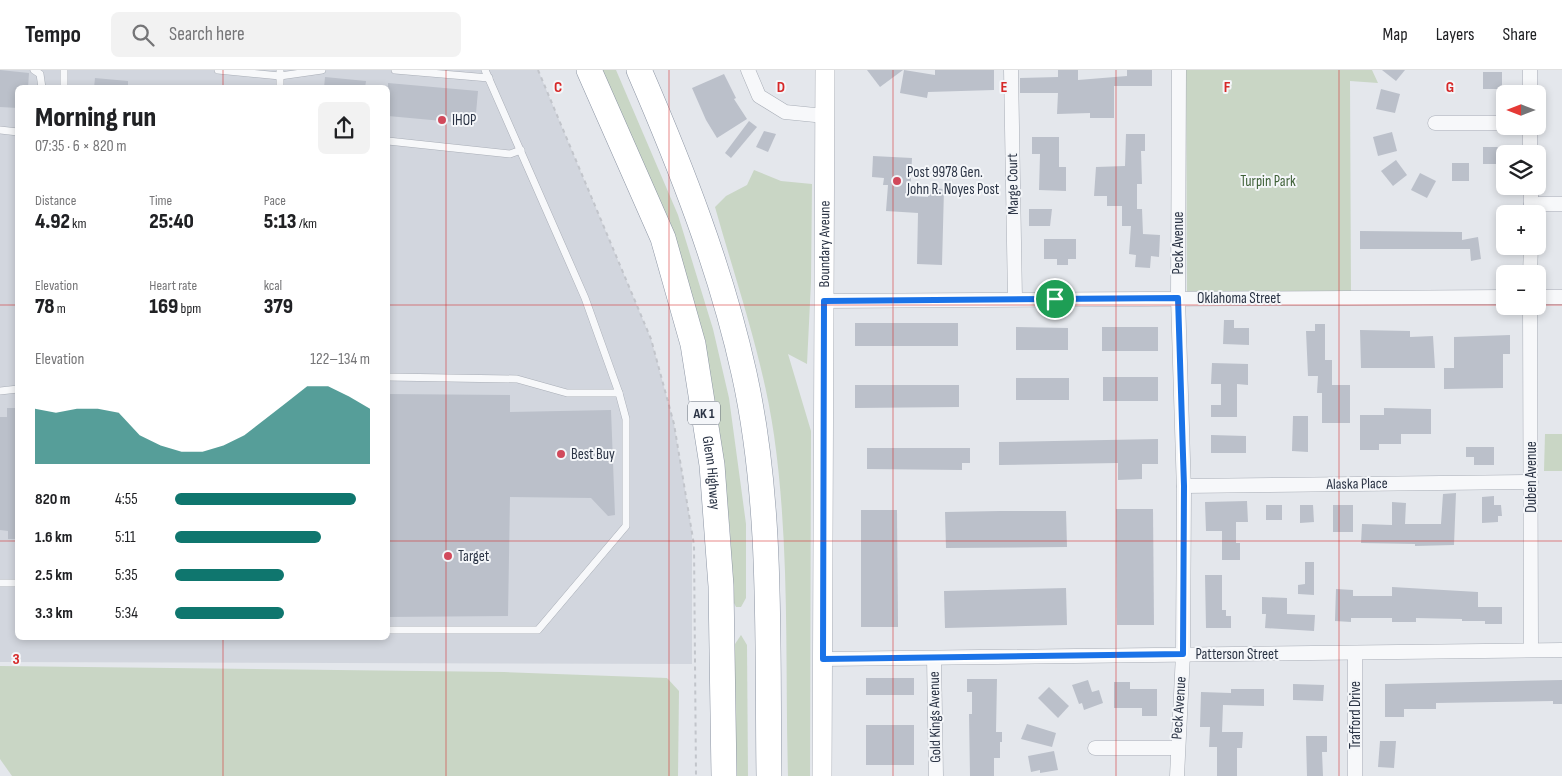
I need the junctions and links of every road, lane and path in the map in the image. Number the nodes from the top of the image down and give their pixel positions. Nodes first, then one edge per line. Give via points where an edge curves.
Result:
1 (34, 70) edge
2 (64, 70) edge
3 (218, 70) edge
4 (322, 70) edge
5 (395, 70) edge
6 (485, 70) edge
7 (538, 70) edge
8 (590, 70) edge
9 (638, 70) edge
10 (643, 70) edge
11 (748, 70) edge
12 (825, 70) edge
13 (1011, 70) edge
14 (1179, 70) edge
15 (1530, 70) edge
16 (419, 71) edge
17 (280, 73) edge
18 (489, 78) junction
19 (42, 85) edge
20 (64, 85) edge
21 (1530, 85) edge
22 (826, 116) junction
23 (1435, 123) dead end
24 (1496, 123) edge
25 (0, 130) edge
26 (15, 132) edge
27 (390, 141) edge
28 (671, 143) junction
29 (521, 150) junction
30 (1562, 204) edge
31 (1546, 207) edge
32 (1496, 297) edge
33 (1546, 297) edge
34 (1562, 297) edge
35 (1178, 298) junction
36 (1015, 299) junction
37 (824, 301) junction
38 (1530, 315) edge
39 (390, 377) edge
40 (15, 389) edge
41 (0, 391) edge
42 (619, 393) junction
43 (1531, 482) junction
44 (1184, 486) junction
45 (0, 583) edge
46 (15, 583) edge
47 (390, 630) edge
48 (1531, 648) junction
49 (1562, 650) edge
50 (1355, 653) junction
51 (1183, 654) junction
52 (934, 658) junction
53 (823, 659) junction
54 (1095, 748) dead end
55 (1177, 748) junction
56 (696, 776) edge
57 (724, 776) edge
58 (769, 776) edge
59 (822, 776) edge
60 (936, 776) edge
61 (1177, 776) edge
62 (1355, 776) edge

1 - 19 lane via 40,74
2 - 20 lane
3 - 17 lane
4 - 17 lane
5 - 16 lane
6 - 18 lane
7 - 56 path via 651,339 674,424 694,544
8 - 57 highway, Glenn Highway / AK 1 via 662,238 693,344 712,465 721,586
9 - 28 highway
10 - 28 highway
11 - 22 street via 759,96 784,112
12 - 22 street, Boundary Aveune
13 - 36 street, Marge Court
14 - 35 street, Peck Avenue
15 - 21 street
16 - 18 lane
18 - 29 lane
22 - 37 street, Boundary Aveune
23 - 24 street
25 - 26 lane
27 - 29 lane via 510,154
28 - 58 highway via 726,301 744,374 758,464 765,553
29 - 42 lane via 584,298
30 - 31 street
32 - 35 street, Oklahoma Street
33 - 34 street
35 - 36 street, Oklahoma Street
35 - 44 street, Peck Avenue
36 - 37 street, Oklahoma Street
37 - 53 street, Boundary Aveune
38 - 43 street, Duben Avenue
39 - 42 lane via 517,380 567,393
40 - 41 lane
42 - 47 lane via 626,419 626,526 538,630
43 - 44 street, Alaska Place
43 - 48 street, Duben Avenue
44 - 51 street, Peck Avenue
45 - 46 lane
48 - 49 street, Patterson Street
48 - 50 street, Patterson Street
50 - 51 street, Patterson Street
50 - 62 street, Trafford Drive
51 - 52 street, Patterson Street
51 - 55 street, Peck Avenue
52 - 53 street, Patterson Street
52 - 60 street, Gold Kings Avenue
53 - 59 street, Boundary Aveune
54 - 55 street
55 - 61 street, Peck Avenue

